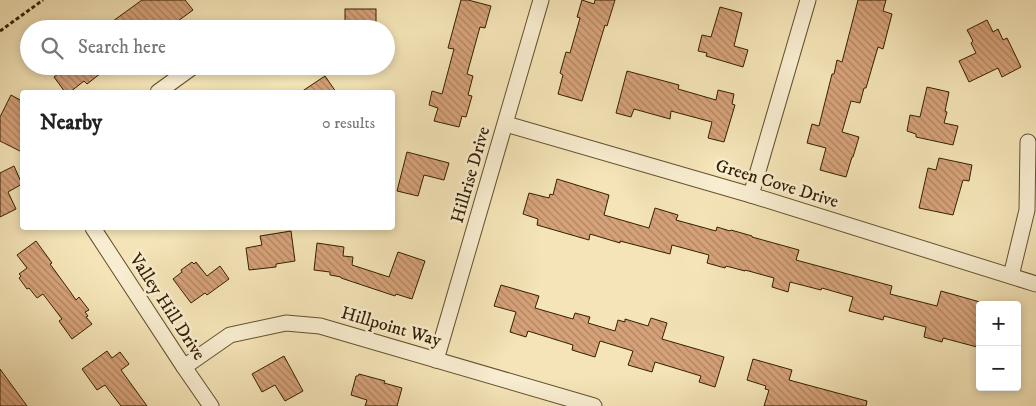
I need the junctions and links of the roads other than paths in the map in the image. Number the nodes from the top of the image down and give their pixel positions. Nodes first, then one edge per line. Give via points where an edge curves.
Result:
1 (541, 0) edge
2 (808, 0) edge
3 (182, 75) edge
4 (161, 90) edge
5 (506, 124) junction
6 (1028, 142) dead end
7 (751, 195) junction
8 (94, 230) edge
9 (1011, 276) junction
10 (1036, 284) edge
11 (436, 360) junction
12 (184, 367) junction
13 (211, 406) edge
14 (594, 406) edge

1 - 5 street, Hillrise Drive
2 - 7 street
3 - 4 street
5 - 7 street, Green Cove Drive
5 - 11 street, Hillrise Drive
6 - 9 street via 1027,210
7 - 9 street, Green Cove Drive
8 - 12 street, Valley Hill Drive
9 - 10 street, Green Cove Drive
11 - 12 street, Hillpoint Way via 320,326 286,323 230,335
11 - 14 street, Hillpoint Way
12 - 13 street, Valley Hill Drive

